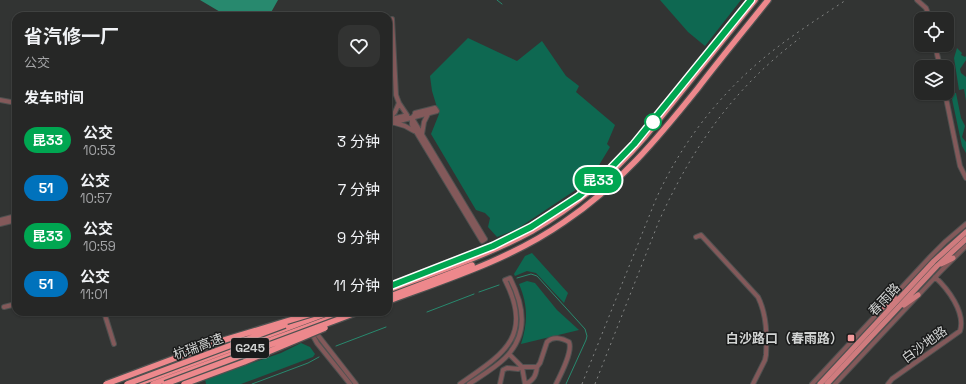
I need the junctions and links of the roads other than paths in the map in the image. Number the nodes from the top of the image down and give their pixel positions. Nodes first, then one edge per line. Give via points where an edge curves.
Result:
1 (751, 0) edge
2 (755, 0) edge
3 (763, 0) edge
4 (768, 0) edge
5 (917, 0) edge
6 (927, 12) edge
7 (392, 19) dead end
8 (0, 100) edge
9 (946, 100) edge
10 (12, 102) edge
11 (399, 103) junction
12 (416, 113) junction
13 (431, 113) junction
14 (407, 115) junction
15 (402, 116) junction
16 (392, 117) edge
17 (412, 118) junction
18 (392, 121) edge
19 (392, 121) edge
20 (392, 123) edge
21 (420, 134) junction
22 (966, 178) edge
23 (12, 217) edge
24 (0, 220) edge
25 (12, 221) edge
26 (0, 224) edge
27 (966, 224) edge
28 (966, 232) edge
29 (696, 237) dead end
30 (966, 239) edge
31 (966, 246) edge
32 (952, 258) junction
33 (937, 266) junction
34 (935, 277) junction
35 (392, 285) edge
36 (392, 289) edge
37 (903, 294) junction
38 (918, 295) junction
39 (392, 296) edge
40 (392, 300) edge
41 (12, 305) edge
42 (4, 307) dead end
43 (883, 307) junction
44 (896, 310) junction
45 (105, 316) edge
46 (304, 316) edge
47 (304, 316) edge
48 (310, 316) edge
49 (323, 316) edge
50 (334, 316) edge
51 (347, 316) edge
52 (354, 316) edge
53 (309, 324) junction
54 (114, 344) dead end
55 (508, 354) junction
56 (522, 367) junction
57 (536, 367) junction
58 (106, 384) edge
59 (127, 384) edge
60 (137, 384) edge
61 (153, 384) edge
62 (164, 384) edge
63 (184, 384) edge
64 (350, 384) edge
65 (356, 384) edge
66 (460, 384) edge
67 (469, 384) edge
68 (500, 384) edge
69 (526, 384) edge
70 (556, 384) edge
71 (753, 384) edge
72 (812, 384) edge
73 (820, 384) edge
74 (827, 384) edge
75 (835, 384) edge
76 (888, 384) edge

1 - 35 highway via 634,144 579,196 531,227 493,246
2 - 36 highway via 639,143 583,196 544,223 503,245
3 - 39 highway via 650,141 588,201 548,228 506,251
4 - 40 highway via 654,142 601,195 564,223 526,245
5 - 6 street
7 - 11 street via 396,95
8 - 10 street
9 - 22 street via 960,166
11 - 14 street
11 - 16 street
12 - 13 street via 436,108 437,111
12 - 14 street
12 - 17 street
13 - 17 street
13 - 21 street via 427,115
14 - 15 street
15 - 17 street
15 - 18 street
17 - 19 street
17 - 21 street
20 - 21 street
21 - 21 street via 482,241 485,239
23 - 24 street
25 - 26 street
27 - 43 street via 930,257
28 - 37 main road, 春雨路
29 - 71 street via 701,235 758,297 761,304 766,327 766,355
30 - 33 main road, 春雨路
31 - 32 street
32 - 33 main road
32 - 34 street
33 - 44 main road, 春雨路
34 - 38 street
34 - 76 street, 白沙地路 via 959,302 963,314 962,327
37 - 43 main road
37 - 73 main road, 春雨路
38 - 44 main road
38 - 75 street
41 - 42 street
43 - 72 street
44 - 74 main road, 春雨路
45 - 54 street
46 - 53 street
47 - 58 highway, bridge via 221,341
48 - 59 highway, 杭瑞高速, bridge
49 - 53 highway, G245
50 - 53 highway, G245
51 - 62 highway, 杭瑞高速, bridge
52 - 63 highway, bridge
53 - 60 highway, G245
53 - 61 highway, G245
53 - 64 street via 314,339
53 - 65 street
55 - 56 street
55 - 66 street via 519,334 522,317 520,300 510,278 505,280 516,308 512,336 496,359
55 - 67 street via 497,365
56 - 57 street
56 - 68 street via 505,369
56 - 69 street
57 - 69 street via 535,376
57 - 70 street via 549,340 554,338 569,342 566,361

